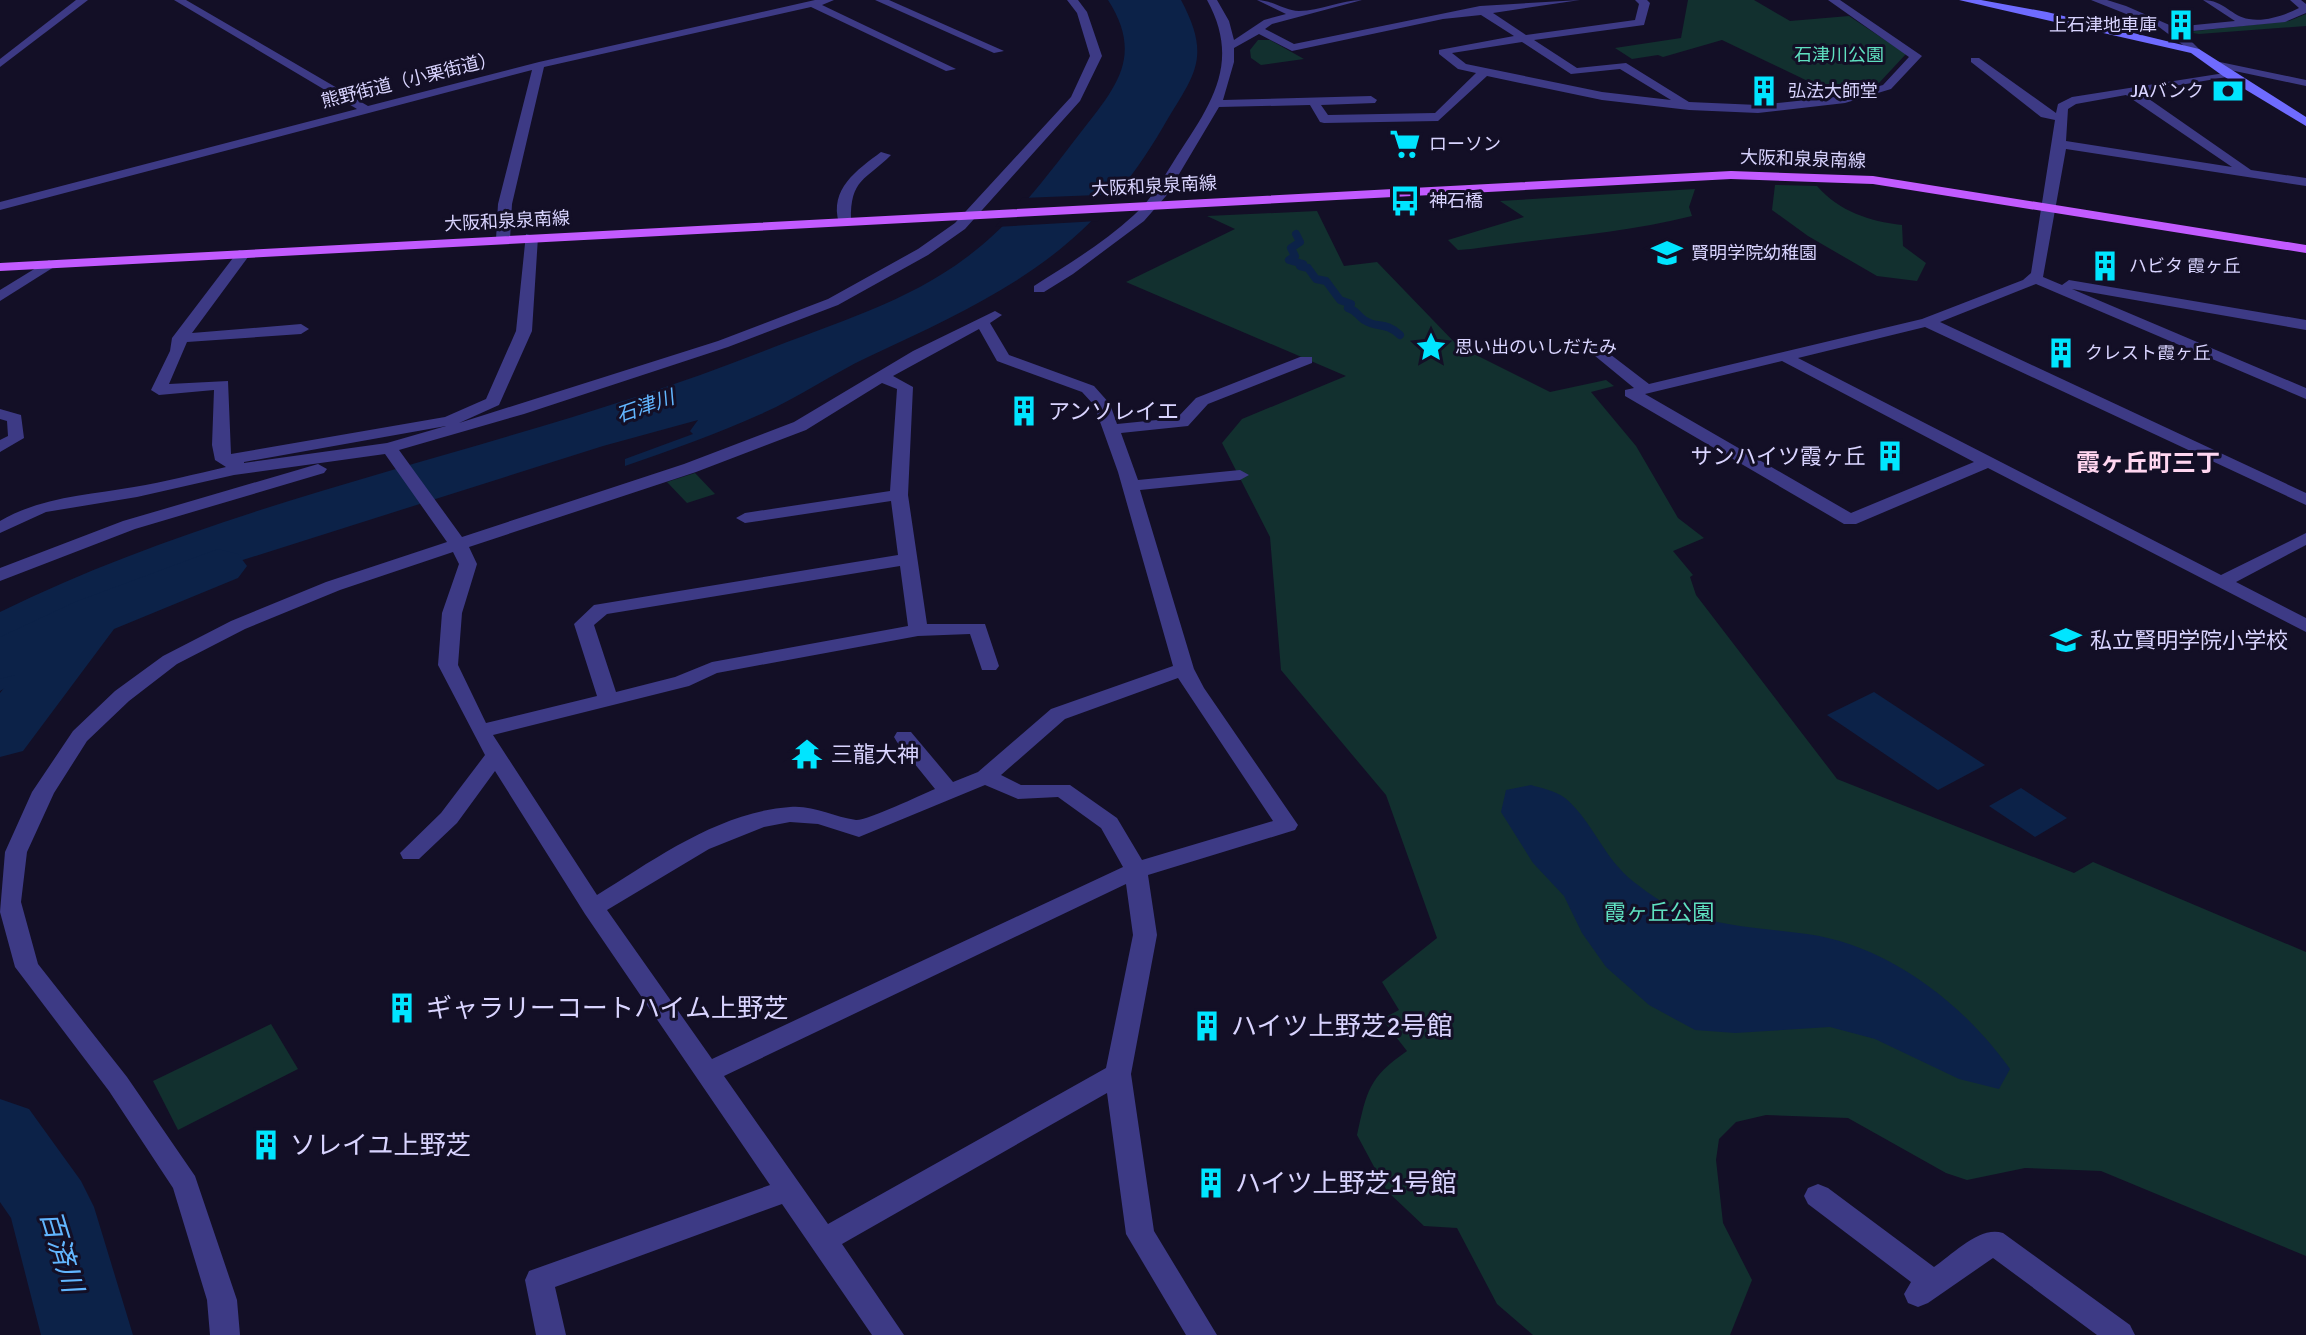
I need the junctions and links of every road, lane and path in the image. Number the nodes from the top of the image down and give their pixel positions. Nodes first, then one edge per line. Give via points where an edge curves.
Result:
1 (83, 0) edge
2 (179, 0) edge
3 (829, 0) edge
4 (880, 0) edge
5 (1072, 0) edge
6 (1212, 0) edge
7 (1262, 0) edge
8 (1357, 0) edge
9 (1465, 0) edge
10 (1575, 0) edge
11 (1640, 0) edge
12 (1833, 0) edge
13 (1964, 0) edge
14 (2096, 0) edge
15 (2208, 0) edge
16 (2295, 0) edge
17 (812, 4) junction
18 (1482, 11) junction
19 (1295, 14) junction
20 (2246, 23) junction
21 (1257, 29) junction
22 (2172, 30) junction
23 (1524, 38) junction
24 (1230, 46) junction
25 (998, 51) dead end
26 (2195, 51) junction
27 (1975, 60) dead end
28 (0, 64) edge
29 (2215, 64) junction
30 (539, 65) junction
31 (950, 69) dead end
32 (1484, 72) junction
33 (2227, 74) junction
34 (2306, 83) edge
35 (2129, 91) junction
36 (1371, 100) dead end
37 (1313, 101) junction
38 (1216, 104) junction
39 (1689, 106) junction
40 (365, 109) junction
41 (2060, 118) junction
42 (2306, 122) edge
43 (2060, 144) junction
44 (885, 155) dead end
45 (2250, 173) junction
46 (2306, 182) edge
47 (1154, 204) junction
48 (0, 206) edge
49 (2047, 207) junction
50 (972, 214) junction
51 (844, 220) junction
52 (531, 237) junction
53 (503, 239) junction
54 (2306, 249) edge
55 (244, 253) junction
56 (49, 264) junction
57 (0, 267) edge
58 (2034, 278) junction
59 (1039, 289) dead end
60 (0, 297) edge
61 (1927, 322) junction
62 (2306, 325) edge
63 (301, 329) dead end
64 (180, 338) junction
65 (1597, 351) dead end
66 (1785, 357) junction
67 (1306, 360) dead end
68 (883, 377) junction
69 (1647, 390) junction
70 (2306, 394) edge
71 (0, 414) edge
72 (1112, 429) junction
73 (0, 447) edge
74 (385, 452) junction
75 (1988, 462) junction
76 (235, 464) junction
77 (1240, 475) dead end
78 (1131, 486) junction
79 (899, 495) junction
80 (2306, 500) edge
81 (745, 518) dead end
82 (0, 528) edge
83 (2306, 538) edge
84 (455, 540) junction
85 (908, 559) junction
86 (0, 575) edge
87 (2222, 582) junction
88 (2306, 626) edge
89 (918, 630) junction
90 (989, 666) dead end
91 (1184, 669) junction
92 (608, 698) junction
93 (480, 731) junction
94 (904, 737) dead end
95 (496, 755) junction
96 (986, 777) junction
97 (949, 792) junction
98 (411, 853) dead end
99 (1136, 870) junction
100 (593, 908) junction
101 (706, 1073) junction
102 (1118, 1074) junction
103 (788, 1190) junction
104 (1818, 1196) dead end
105 (823, 1241) junction
106 (225, 1335) edge
107 (551, 1335) edge
108 (889, 1335) edge
109 (1202, 1335) edge
110 (2120, 1335) edge

1 - 28 street
2 - 40 street
3 - 17 street, 熊野街道（小栗街道）
4 - 25 street
5 - 50 street via 1082,12 1096,56 1076,98
6 - 24 street
7 - 19 street
8 - 19 street
9 - 18 street
10 - 18 street
11 - 23 street via 1645,3 1640,23
12 - 39 street via 1916,56 1887,87 1845,99 1773,108
13 - 26 main road
14 - 22 street
15 - 20 street
16 - 20 street via 2306,9 2285,19
17 - 30 street, 熊野街道（小栗街道）
17 - 31 street
18 - 21 street via 1292,48
18 - 23 street
19 - 21 street
20 - 22 street
21 - 24 street
22 - 26 street
23 - 32 street via 1443,52 1462,67
23 - 39 street via 1575,72 1622,65
24 - 38 street via 1228,76
26 - 29 main road
27 - 41 street via 2045,114
29 - 33 main road
29 - 34 street
30 - 40 street, 熊野街道（小栗街道）
30 - 53 street via 505,204
32 - 37 street via 1438,117 1324,119
32 - 39 street via 1602,96
33 - 35 street
33 - 42 main road
35 - 41 street via 2072,101 2062,107
35 - 45 street
36 - 37 street
37 - 38 street
38 - 47 street
40 - 48 street, 熊野街道（小栗街道）
41 - 43 street
43 - 45 street
43 - 49 street
44 - 51 street via 848,184
45 - 46 street
47 - 49 main road, 大阪和泉泉南線 via 1772,175 1873,180
47 - 50 main road, 大阪和泉泉南線
47 - 59 street via 1104,246
49 - 54 main road, 大阪和泉泉南線
49 - 58 street
50 - 51 main road, 大阪和泉泉南線
50 - 74 street via 923,252 833,302 723,344
51 - 52 main road, 大阪和泉泉南線
52 - 53 main road, 大阪和泉泉南線
52 - 76 street via 524,331 493,402 449,421
53 - 55 main road, 大阪和泉泉南線
55 - 56 main road, 大阪和泉泉南線
55 - 64 street
56 - 57 main road, 大阪和泉泉南線
56 - 60 street
58 - 61 street
58 - 62 street
58 - 70 street
61 - 66 street
61 - 80 street
63 - 64 street
64 - 76 street via 180,350 163,373 159,390 222,384 220,445 224,460
65 - 69 street
66 - 69 street
66 - 75 street
67 - 72 street via 1202,401 1182,423
68 - 72 street via 989,319 1003,358 1088,389 1102,404
68 - 79 street via 905,387
68 - 84 street via 800,426 727,455
69 - 75 street via 1631,393 1850,520
71 - 73 street via 15,418 16,438
72 - 78 street
74 - 76 street
74 - 84 street
74 - 86 street via 129,525
75 - 87 street
76 - 82 street via 137,492 30,511
77 - 78 street
78 - 91 street
79 - 81 street
79 - 85 street
83 - 87 street
84 - 93 street via 468,564 452,613 448,665
84 - 106 street via 238,625 170,660 80,736 43,792 16,852 9,902 27,967 118,1084 185,1184 222,1300
85 - 89 street
85 - 92 street via 601,609 584,624
87 - 88 street
89 - 90 street via 978,628
89 - 92 street via 712,668 682,682
91 - 96 street via 1058,714
91 - 99 street via 1287,825
92 - 93 street
93 - 95 street
94 - 97 street
95 - 98 street via 449,818
95 - 100 street
96 - 97 street
96 - 99 street via 1018,792 1062,790 1109,823
97 - 100 street via 859,829 816,815 759,818 709,839
99 - 101 street
99 - 102 street via 1145,935
100 - 101 street
101 - 103 street
102 - 105 street
102 - 109 street via 1140,1234
103 - 105 street
103 - 107 street via 539,1280
104 - 110 street via 1926,1288 1993,1242
105 - 108 street

